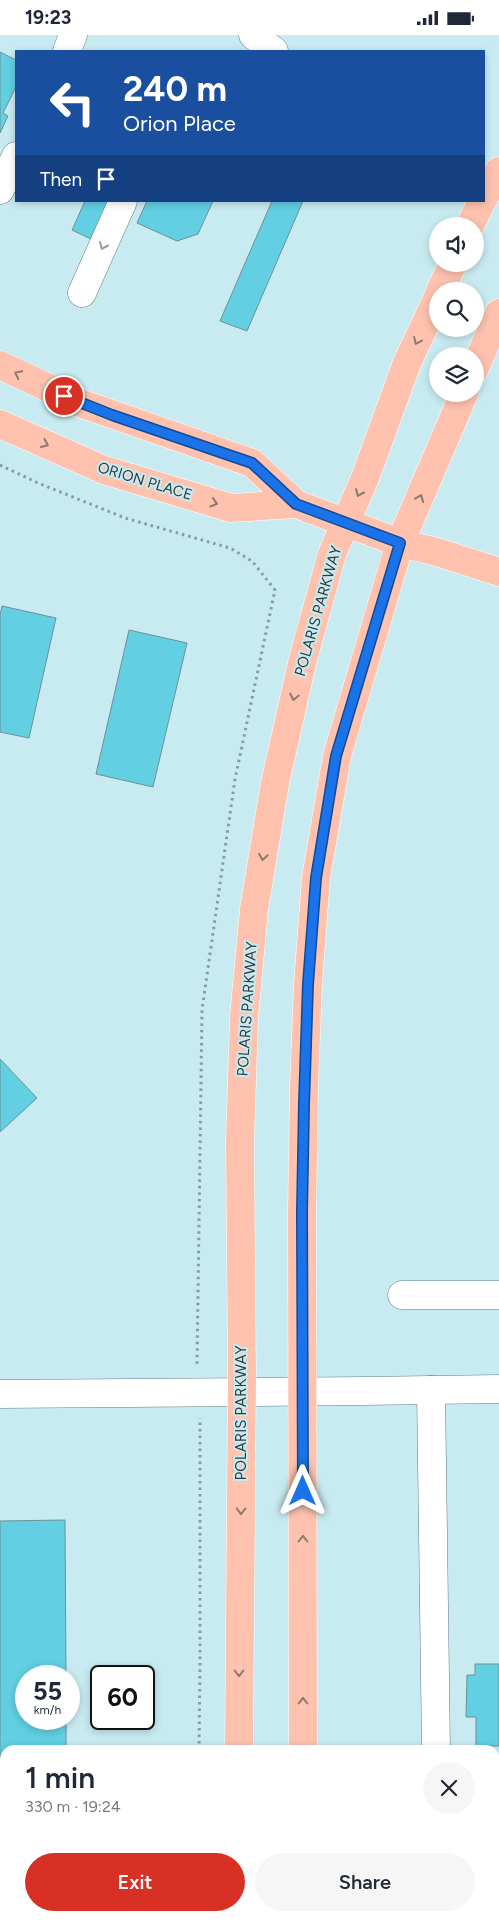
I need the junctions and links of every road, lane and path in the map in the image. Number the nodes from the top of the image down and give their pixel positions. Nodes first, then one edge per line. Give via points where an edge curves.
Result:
1 (73, 35) edge
2 (253, 35) edge
3 (67, 50) edge
4 (273, 50) edge
5 (15, 158) edge
6 (493, 170) edge
7 (0, 190) edge
8 (485, 195) edge
9 (122, 202) edge
10 (482, 202) edge
11 (474, 217) edge
12 (82, 293) dead end
13 (499, 313) edge
14 (429, 316) edge
15 (484, 347) edge
16 (0, 365) edge
17 (461, 402) edge
18 (0, 425) edge
19 (0, 465) edge
20 (296, 504) junction
21 (346, 524) junction
22 (400, 543) junction
23 (499, 572) edge
24 (402, 1295) dead end
25 (499, 1295) edge
26 (499, 1389) edge
27 (431, 1390) junction
28 (198, 1392) junction
29 (242, 1392) junction
30 (303, 1392) junction
31 (0, 1393) edge
32 (199, 1745) edge
33 (239, 1745) edge
34 (304, 1745) edge
35 (436, 1745) edge

1 - 3 street
2 - 4 street
5 - 7 street
6 - 8 main road
9 -> 12 street
10 - 11 main road
13 - 15 main road
14 -> 21 main road, POLARIS PARKWAY via 407,363
20 -> 16 main road, ORION PLACE via 252,463 80,403
22 -> 17 main road
18 -> 20 main road, ORION PLACE via 104,470 230,508
19 - 28 path via 124,518 230,547 252,561 275,590 234,779 202,1009
20 - 21 main road, ORION PLACE
21 - 22 main road, ORION PLACE
21 -> 29 main road, POLARIS PARKWAY via 332,553 303,659 276,783 254,909 244,1017 240,1142
22 - 23 main road, ORION PLACE
22 - 30 main road via 336,756 316,878 304,1086
24 - 25 street
26 - 27 street
27 - 30 street
27 - 35 street
28 - 29 street
28 - 31 street
28 - 32 path
29 - 30 street
29 -> 33 main road, POLARIS PARKWAY
34 -> 30 main road

